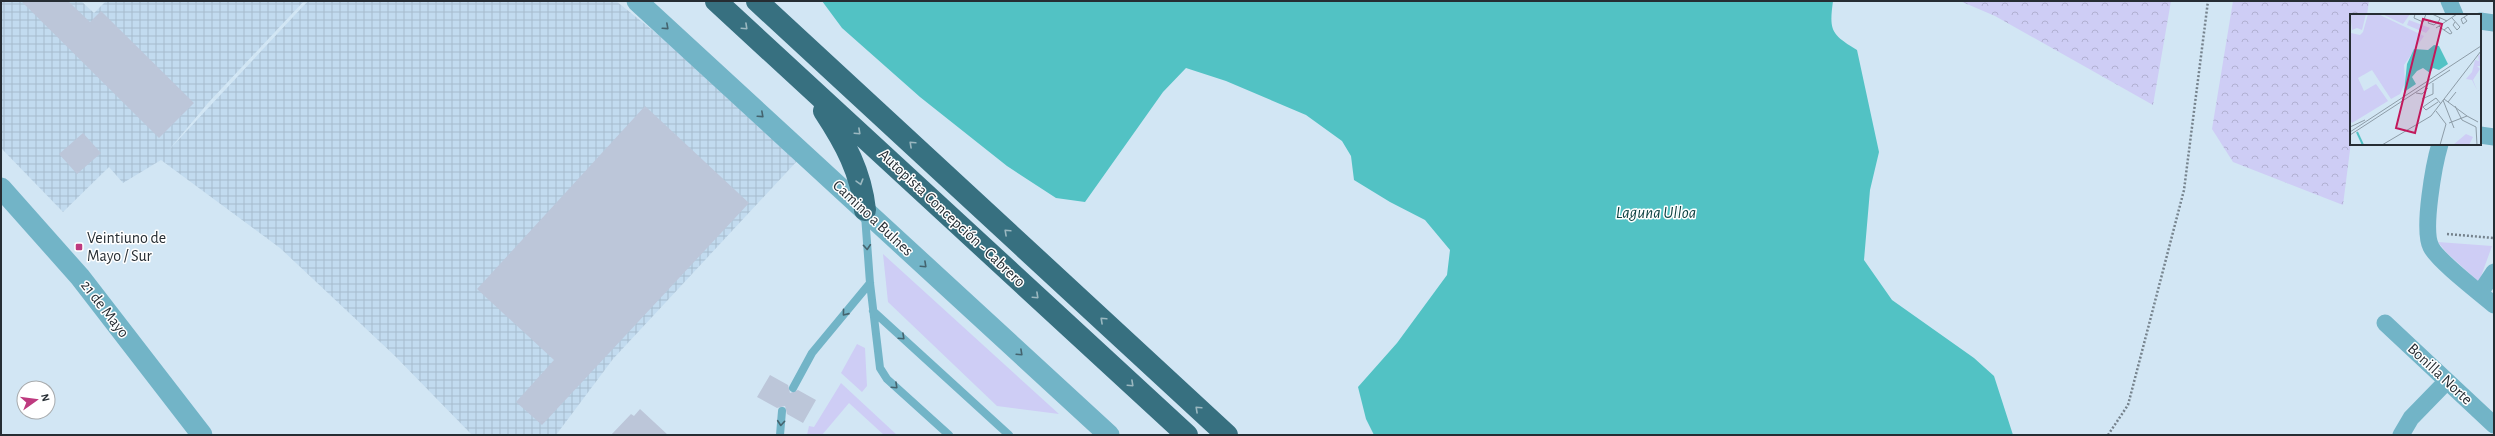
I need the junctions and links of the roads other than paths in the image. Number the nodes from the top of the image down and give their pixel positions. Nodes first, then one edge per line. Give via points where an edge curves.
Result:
1 (637, 1) edge
2 (716, 1) edge
3 (757, 1) edge
4 (2449, 1) edge
5 (2455, 14) edge
6 (2481, 21) edge
7 (2494, 23) edge
8 (809, 86) junction
9 (2481, 135) edge
10 (2494, 137) edge
11 (2440, 145) edge
12 (1, 188) edge
13 (865, 210) junction
14 (2494, 272) edge
15 (870, 283) junction
16 (2480, 293) junction
17 (2494, 305) edge
18 (873, 311) junction
19 (2385, 323) dead end
20 (2447, 381) junction
21 (793, 388) dead end
22 (782, 411) dead end
23 (2494, 424) edge
24 (202, 435) edge
25 (780, 435) edge
26 (949, 435) edge
27 (1008, 435) edge
28 (1109, 435) edge
29 (1187, 435) edge
30 (1227, 435) edge
31 (2400, 435) edge

1 -> 13 street, Camino a Bulnes
2 -> 8 highway, Autopista Concepción - Cabrero
30 -> 3 highway, Autopista Concepción - Cabrero
4 - 5 street
6 - 7 street
8 -> 13 highway via 852,158 863,190
8 -> 29 highway, Autopista Concepción - Cabrero
9 - 10 street
11 - 16 street via 2426,232 2434,253
12 - 24 street, 21 de Mayo via 80,277
13 -> 15 lane
13 -> 28 street, Camino a Bulnes
14 - 16 street
15 - 18 lane
15 -> 21 lane via 812,353
16 - 17 street
18 -> 26 lane via 880,368 887,379
18 -> 27 lane
19 - 20 street, Bonilla Norte
20 - 23 street, Bonilla Norte
20 - 31 street via 2412,418
22 -> 25 lane

